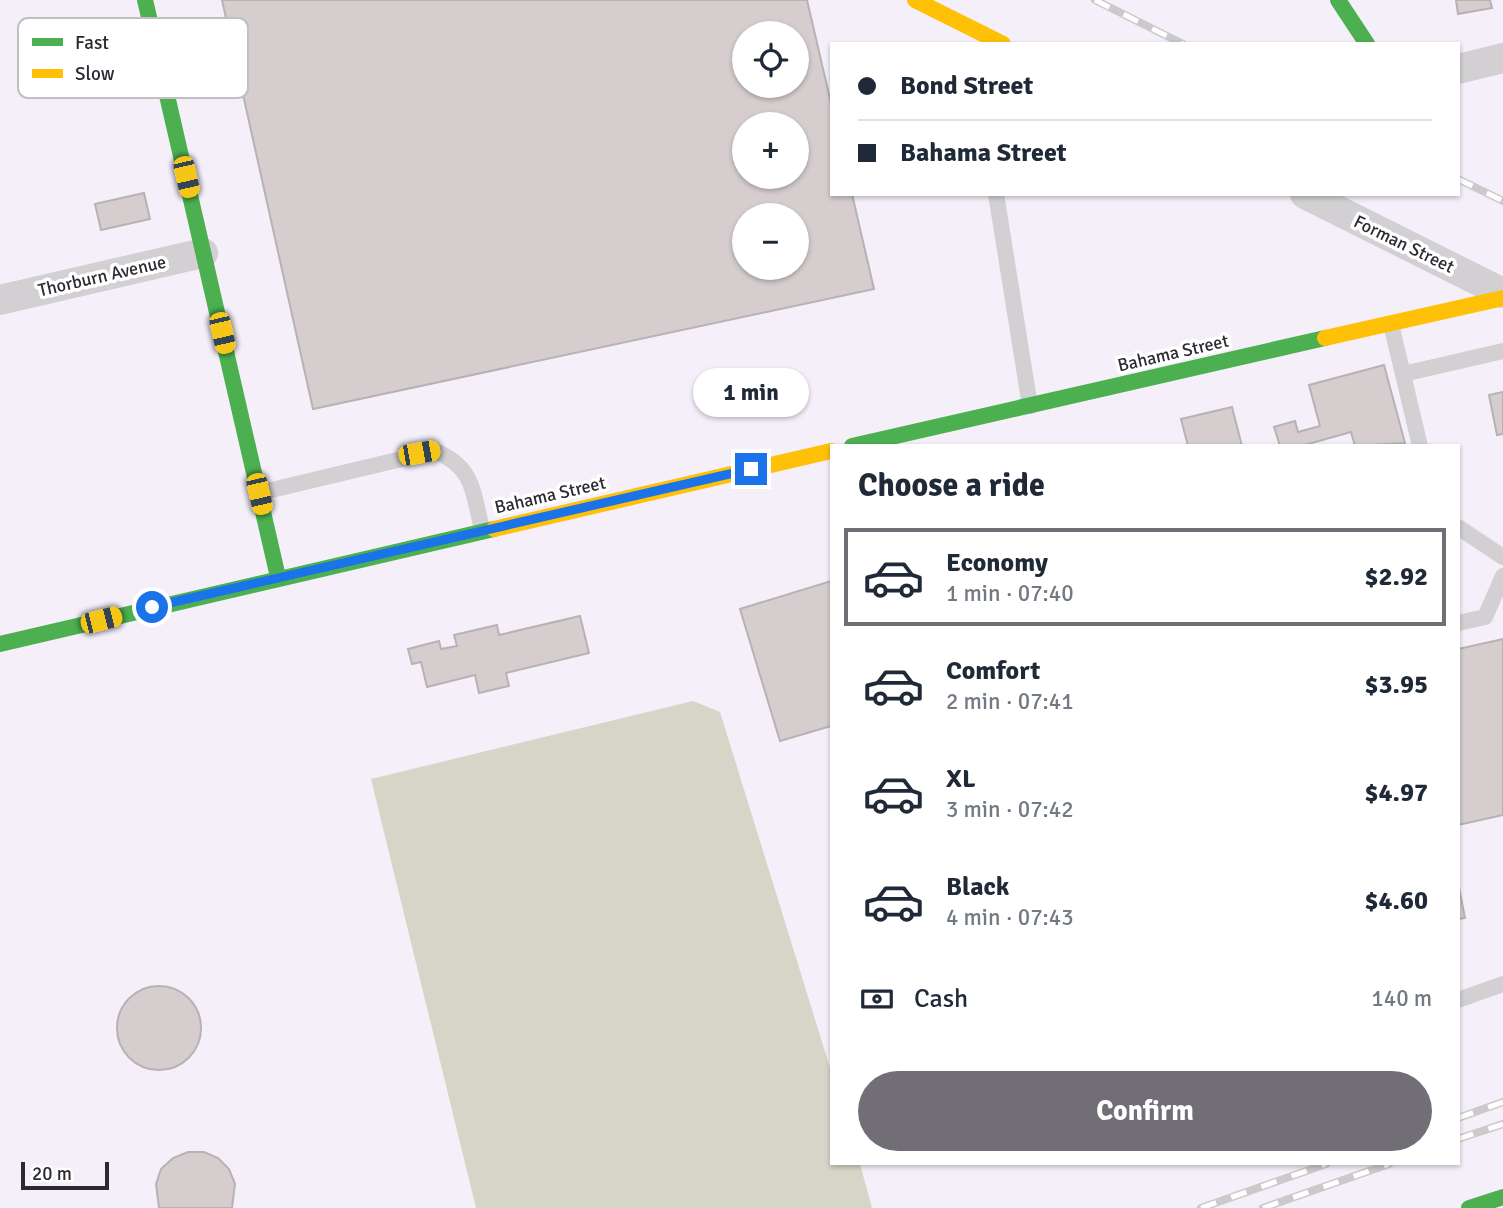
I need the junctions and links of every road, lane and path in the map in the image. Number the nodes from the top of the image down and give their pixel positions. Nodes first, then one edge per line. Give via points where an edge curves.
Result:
1 (145, 0) edge
2 (915, 0) edge
3 (1338, 0) edge
4 (149, 18) edge
5 (974, 36) edge
6 (996, 42) edge
7 (1366, 42) edge
8 (1503, 58) edge
9 (1460, 69) edge
10 (167, 98) edge
11 (996, 196) edge
12 (1309, 196) edge
13 (203, 253) junction
14 (1503, 296) edge
15 (0, 300) edge
16 (1391, 324) junction
17 (1503, 351) edge
18 (1402, 374) junction
19 (1030, 406) junction
20 (861, 444) edge
21 (1420, 444) edge
22 (830, 451) edge
23 (259, 494) junction
24 (1460, 528) edge
25 (482, 530) junction
26 (1503, 557) edge
27 (1503, 576) edge
28 (278, 577) junction
29 (1460, 623) edge
30 (0, 644) edge
31 (1503, 984) edge
32 (1460, 999) edge
33 (1503, 1197) edge
34 (1469, 1208) edge

1 - 4 street
2 - 5 street
3 - 7 street
5 - 6 street
8 - 9 street
10 - 13 street
11 - 19 lane
12 - 14 street, Forman Street
13 - 15 street, Thorburn Avenue
13 - 23 street
14 - 16 street, Bahama Street
16 - 18 lane
16 - 19 street, Bahama Street
17 - 18 lane
18 - 21 lane
19 - 20 street, Bahama Street
22 - 25 street, Bahama Street
23 - 25 lane via 435,451 454,459 469,475
23 - 28 street
24 - 26 lane
25 - 28 street, Bahama Street
27 - 29 lane via 1485,617
28 - 30 street, Bahama Street
31 - 32 lane
33 - 34 street

